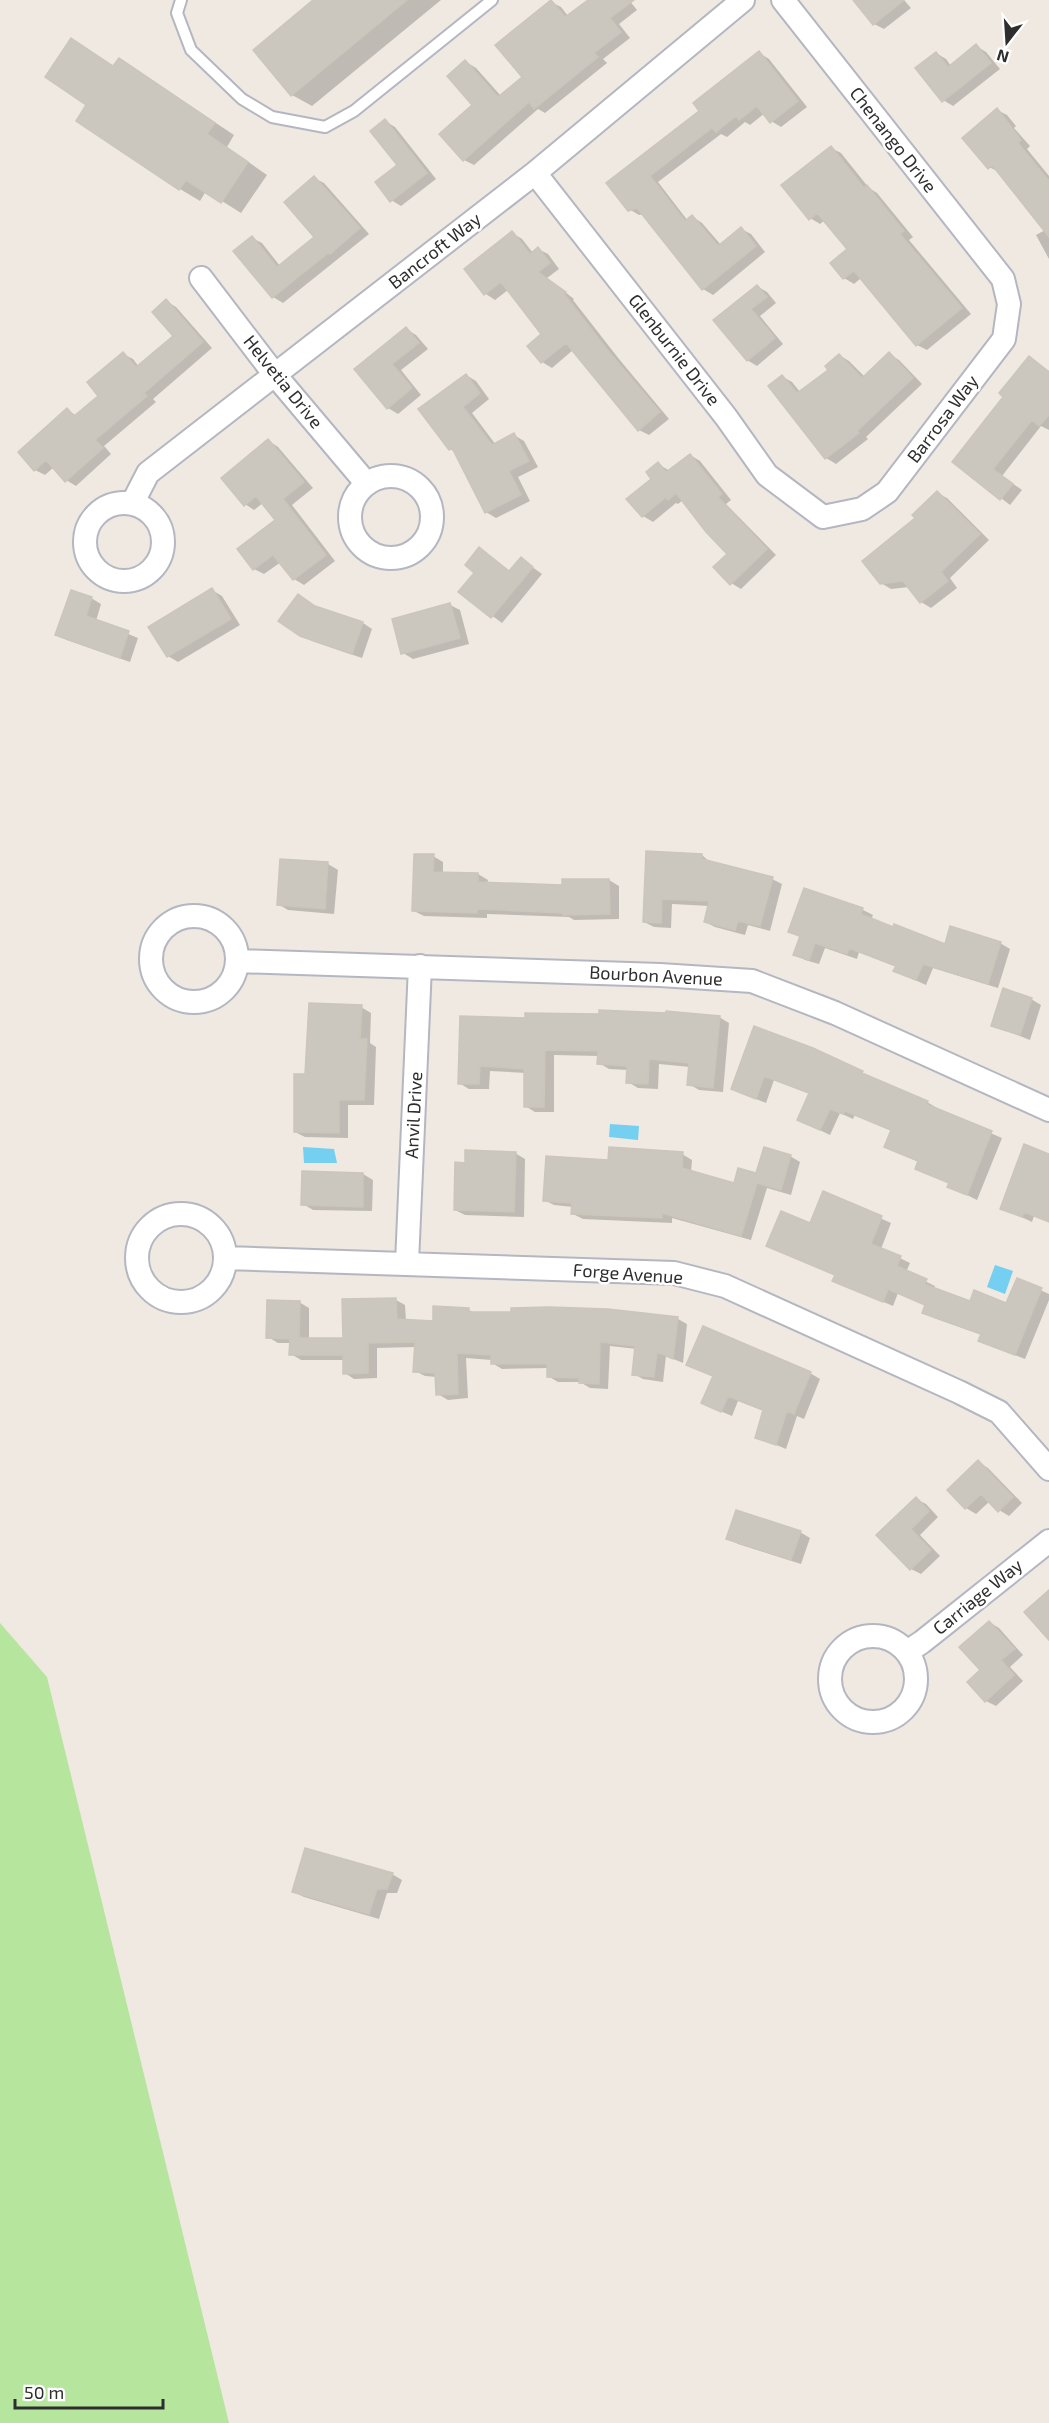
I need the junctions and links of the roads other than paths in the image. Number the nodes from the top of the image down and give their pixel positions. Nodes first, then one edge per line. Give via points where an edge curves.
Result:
1 (180, 0) edge
2 (492, 0) edge
3 (743, 0) edge
4 (783, 0) edge
5 (535, 173) junction
6 (201, 278) dead end
7 (1002, 279) joint
8 (275, 375) junction
9 (367, 483) dead end
10 (132, 504) dead end
11 (823, 517) joint
12 (237, 961) dead end
13 (420, 966) junction
14 (1049, 1110) edge
15 (226, 1258) dead end
16 (407, 1263) junction
17 (1049, 1468) edge
18 (1049, 1541) edge
19 (907, 1652) dead end

1 - 2 lane via 177,13 191,50 242,99 272,117 325,127 354,111
3 - 5 street, Bancroft Way
4 - 7 street, Chenango Drive
5 - 8 street, Bancroft Way
5 - 11 street, Glenburnie Drive via 767,475
6 - 8 street, Helvetia Drive
7 - 11 street, Barrosa Way via 1009,304 1004,339 887,492 862,508
8 - 9 street, Helvetia Drive
8 - 10 street, Bancroft Way via 148,474
12 - 13 street, Bourbon Avenue
13 - 14 street, Bourbon Avenue via 752,981 835,1013
13 - 16 street, Anvil Drive
15 - 16 street, Forge Avenue
16 - 17 street, Forge Avenue via 674,1273 725,1286 999,1412
18 - 19 street, Carriage Way

